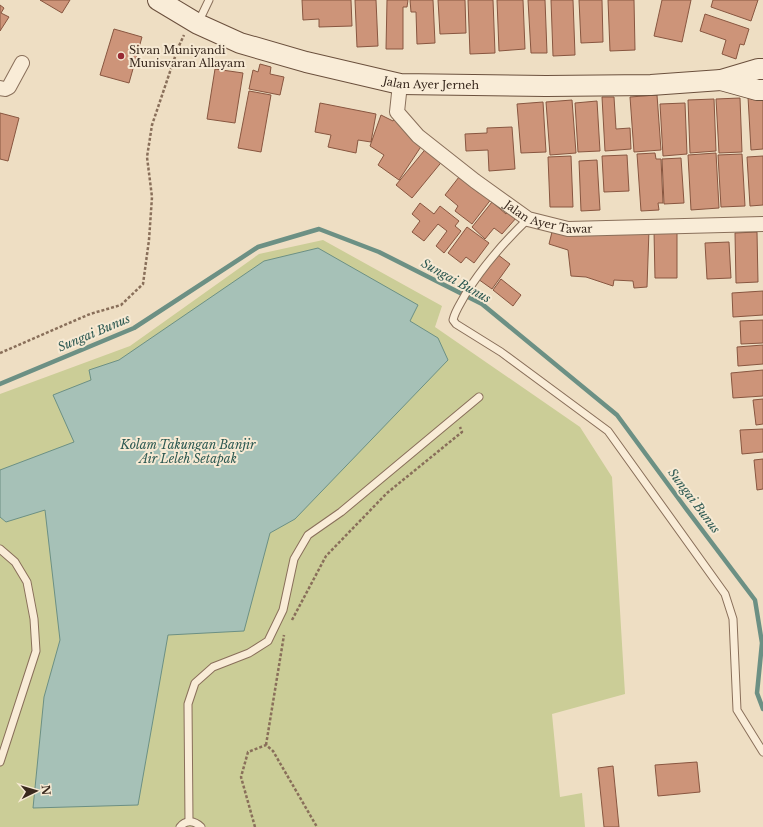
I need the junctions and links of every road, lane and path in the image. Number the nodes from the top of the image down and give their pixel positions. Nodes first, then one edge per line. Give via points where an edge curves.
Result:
1 (158, 0) edge
2 (209, 0) edge
3 (194, 22) junction
4 (22, 62) dead end
5 (761, 63) edge
6 (721, 80) junction
7 (400, 84) junction
8 (0, 88) edge
9 (760, 90) edge
10 (528, 219) junction
11 (763, 224) edge
12 (0, 353) edge
13 (479, 397) dead end
14 (454, 418) junction
15 (0, 549) edge
16 (291, 622) dead end
17 (288, 628) dead end
18 (266, 745) junction
19 (763, 752) edge
20 (0, 762) edge
21 (189, 821) junction
22 (180, 827) edge
23 (201, 827) edge
24 (254, 827) edge
25 (317, 827) edge

1 - 3 main road, Jalan Ayer Jerneh
2 - 3 lane
3 - 7 main road, Jalan Ayer Jerneh via 240,43 306,62
3 - 12 path via 178,48 152,125 147,157 152,197 143,284 121,305 90,314
4 - 8 street via 9,87
5 - 6 main road, Jalan Ayer Jerneh
5 - 9 main road
6 - 7 main road, Jalan Ayer Jerneh via 643,86
6 - 9 main road, Jalan Ayer Jerneh
7 - 10 street, Jalan Ayer Tawar via 397,112 418,136
10 - 11 street, Jalan Ayer Tawar via 568,229
10 - 19 lane via 478,275 453,320 608,431 725,594 733,619 737,710
13 - 14 lane
14 - 16 path via 462,432 387,492 326,556
14 - 21 lane via 341,512 308,535 294,559 283,610 268,641 249,653 213,667 195,683 188,704
15 - 20 lane via 16,562 27,582 34,619 36,651
17 - 18 path via 284,635
18 - 24 path via 248,752 241,777
18 - 25 path via 273,751
21 - 22 lane
21 - 23 lane

